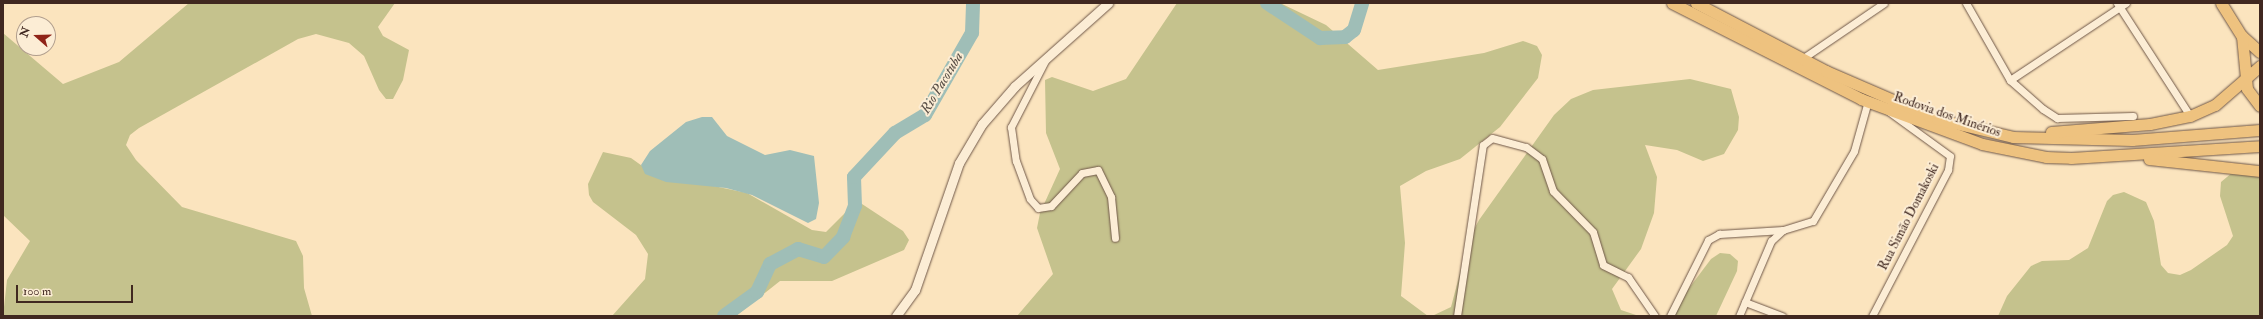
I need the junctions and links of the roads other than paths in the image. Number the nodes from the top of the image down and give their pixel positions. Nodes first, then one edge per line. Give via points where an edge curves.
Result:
1 (1108, 3) edge
2 (1672, 3) edge
3 (1696, 3) edge
4 (1884, 3) edge
5 (1966, 3) edge
6 (2126, 3) edge
7 (2221, 3) edge
8 (2118, 5) edge
9 (2242, 36) junction
10 (2260, 52) edge
11 (1047, 57) junction
12 (1802, 59) junction
13 (2260, 66) edge
14 (2247, 78) junction
15 (2010, 80) junction
16 (1868, 102) junction
17 (2260, 106) edge
18 (1887, 110) junction
19 (2133, 116) dead end
20 (2190, 116) junction
21 (2260, 130) edge
22 (2032, 138) junction
23 (2260, 146) edge
24 (2123, 156) junction
25 (2260, 171) edge
26 (1783, 230) junction
27 (1115, 238) dead end
28 (1745, 302) junction
29 (896, 316) edge
30 (1457, 316) edge
31 (1655, 316) edge
32 (1670, 316) edge
33 (1739, 316) edge
34 (1782, 316) edge
35 (1872, 316) edge

1 - 11 street
2 - 16 main road, Rodovia dos Minérios
3 - 12 main road, Rodovia dos Minérios
4 - 12 street
5 - 15 street
6 - 8 street
7 - 9 main road
8 - 15 street
8 - 20 street
9 - 10 main road
9 - 14 main road
11 - 27 street via 1011,127 1016,161 1030,199 1038,208 1051,206 1082,173 1098,170 1112,197
11 - 29 street via 1015,86 982,124 960,163 916,290
12 - 22 main road, Rodovia dos Minérios via 1937,119 2013,137
13 - 14 main road
14 - 17 main road via 2250,98
14 - 20 main road via 2215,105
15 - 19 street via 2022,94 2057,118
16 - 18 main road, Rodovia dos Minérios
16 - 26 street via 1854,151 1813,221
18 - 24 main road, Rodovia dos Minérios via 1982,144 2046,157
18 - 35 street, Rua Simão Domakoski via 1950,156 1948,170
20 - 22 main road
21 - 22 main road, Rodovia dos Minérios via 2132,140
23 - 24 main road, Rodovia dos Minérios
24 - 25 main road
26 - 28 street via 1771,241
26 - 32 street via 1719,234 1708,240
28 - 33 street
28 - 34 street
30 - 31 street via 1480,158 1483,145 1492,138 1526,147 1542,159 1553,191 1593,232 1603,265 1628,277

